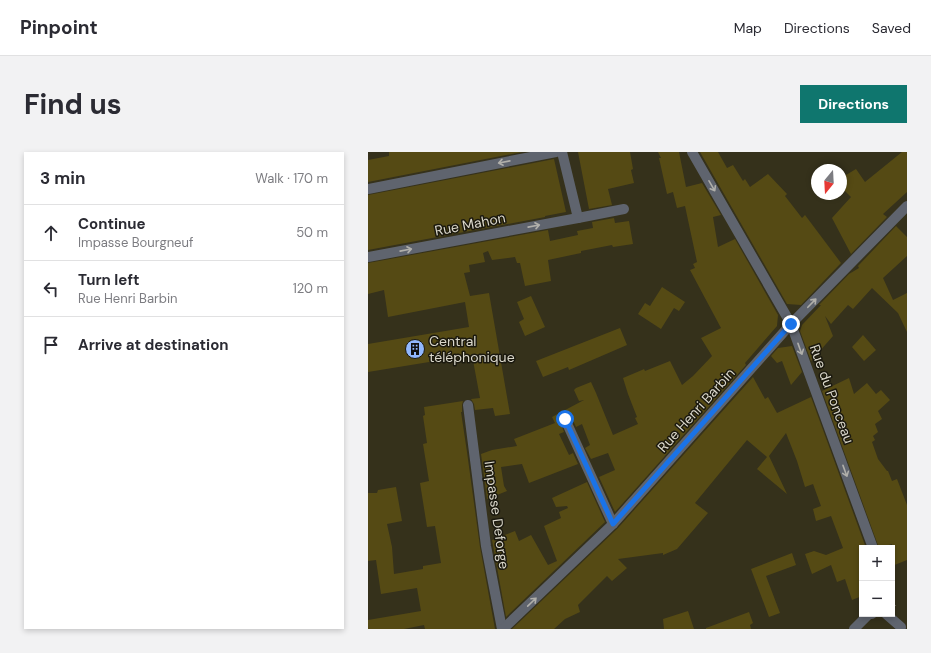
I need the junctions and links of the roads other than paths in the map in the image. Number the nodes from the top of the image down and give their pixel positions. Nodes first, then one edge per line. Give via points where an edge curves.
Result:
1 (556, 152) edge
2 (562, 152) edge
3 (692, 152) edge
4 (368, 189) edge
5 (907, 206) edge
6 (624, 209) dead end
7 (578, 218) junction
8 (368, 257) edge
9 (791, 324) junction
10 (468, 405) dead end
11 (565, 419) dead end
12 (613, 524) junction
13 (872, 545) edge
14 (866, 617) edge
15 (889, 617) edge
16 (901, 627) dead end
17 (503, 629) edge
18 (854, 629) edge

1 -> 4 street
2 - 7 street
3 -> 9 street, Rue du Ponceau
9 -> 5 street, Rue Henri Barbin
6 - 7 street, Rue Mahon
8 -> 7 street, Rue Mahon
9 - 12 street, Rue Henri Barbin
9 -> 13 street, Rue du Ponceau
10 - 17 street, Impasse Deforge via 486,546
11 - 12 street
17 -> 12 street, Rue Henri Barbin
14 - 18 street
15 - 16 street

